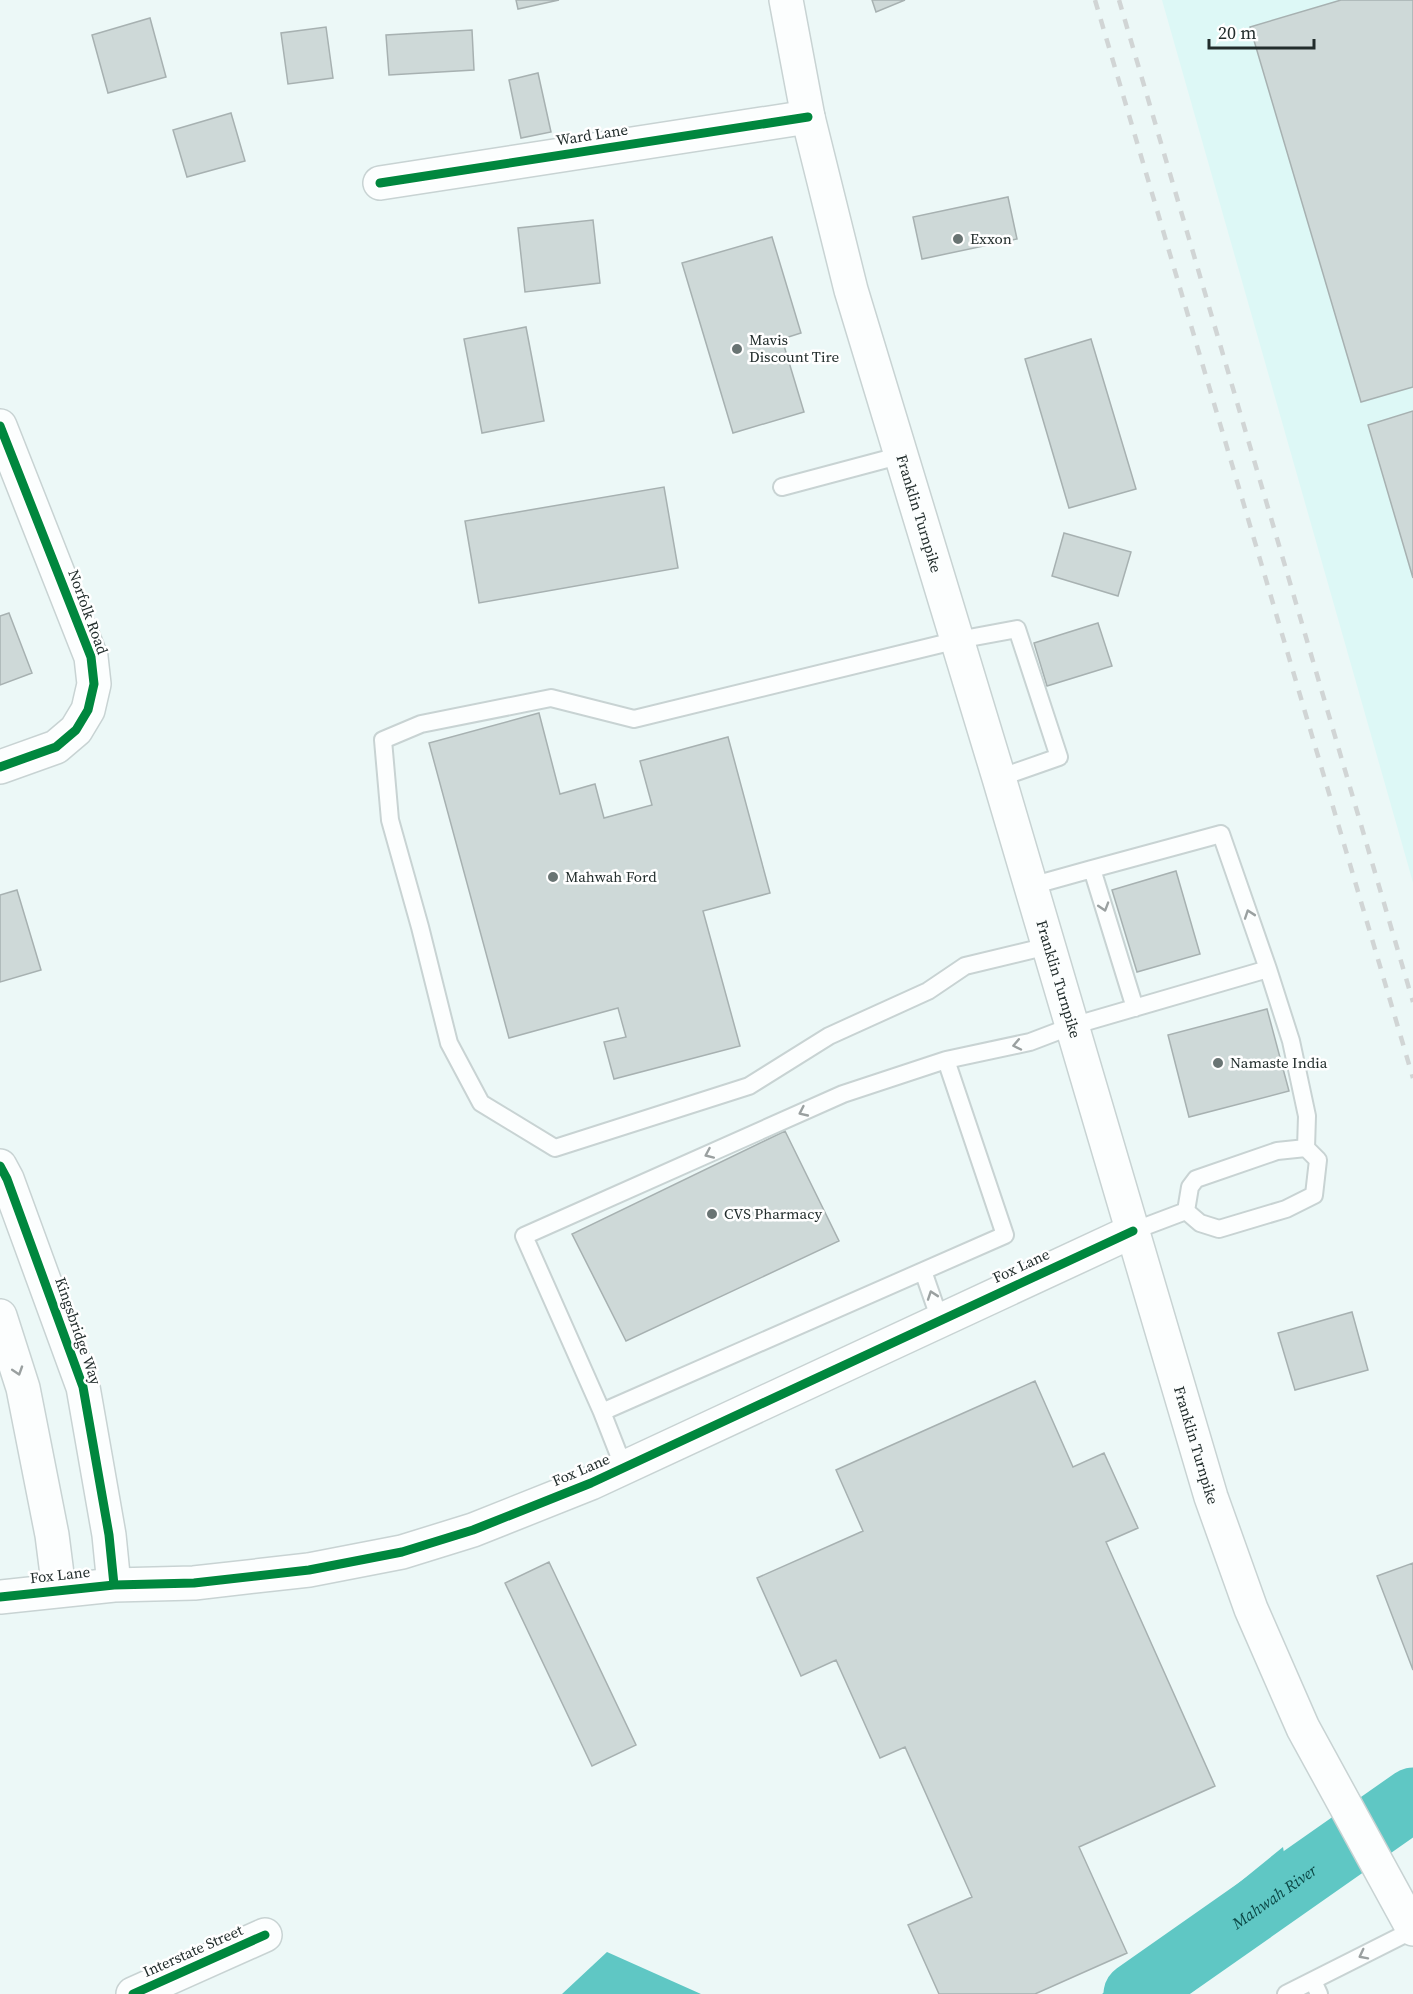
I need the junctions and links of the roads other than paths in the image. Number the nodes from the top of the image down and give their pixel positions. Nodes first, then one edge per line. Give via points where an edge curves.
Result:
1 (786, 0) edge
2 (808, 117) junction
3 (380, 183) dead end
4 (0, 426) edge
5 (902, 455) junction
6 (782, 487) dead end
7 (958, 640) junction
8 (0, 767) edge
9 (999, 778) junction
10 (1092, 869) junction
11 (1031, 886) junction
12 (1048, 946) junction
13 (1268, 969) junction
14 (1136, 1008) junction
15 (1072, 1026) junction
16 (946, 1060) junction
17 (1306, 1148) junction
18 (0, 1166) edge
19 (1186, 1211) junction
20 (1133, 1231) junction
21 (923, 1271) junction
22 (0, 1316) edge
23 (940, 1320) junction
24 (602, 1412) junction
25 (624, 1468) junction
26 (114, 1584) junction
27 (59, 1590) junction
28 (0, 1597) edge
29 (1413, 1930) edge
30 (265, 1935) dead end
31 (1316, 1987) edge
32 (133, 1994) edge
33 (1286, 1994) edge

1 - 2 street, Franklin Turnpike
2 - 3 street, Ward Lane
2 - 5 street, Franklin Turnpike via 851,290
4 - 8 street, Norfolk Road via 91,657 94,684 88,710 76,730 56,747
5 - 6 lane
5 - 7 street, Franklin Turnpike
7 - 9 street, Franklin Turnpike
7 - 9 lane via 1017,629 1059,757
7 - 12 lane via 634,719 551,698 421,724 383,740 390,820 449,1043 481,1103 555,1148 749,1086 829,1035 928,991 964,966
9 - 11 street, Franklin Turnpike
10 - 11 lane
13 -> 10 lane via 1221,834
10 -> 14 lane
11 - 12 street, Franklin Turnpike
12 - 15 street, Franklin Turnpike
13 - 14 lane
13 - 17 lane via 1291,1041 1307,1116
14 - 15 lane
15 -> 16 lane via 1030,1042
15 - 20 street, Franklin Turnpike
16 - 21 lane via 1005,1235
16 -> 24 lane via 843,1094 524,1236
17 - 19 lane via 1277,1151 1196,1179 1190,1187
17 - 19 lane via 1318,1160 1314,1195 1286,1209 1219,1229 1200,1223
18 - 26 street, Kingsbridge Way via 84,1387
19 - 20 lane
20 - 23 street, Fox Lane
20 - 29 street, Franklin Turnpike via 1211,1497 1251,1609 1303,1728
23 -> 21 lane
21 - 24 lane
22 -> 27 street via 23,1388
23 - 25 street, Fox Lane
24 - 25 lane
25 - 26 street, Fox Lane via 473,1530 402,1552 251,1577 194,1583
26 - 27 street, Fox Lane
27 - 28 street, Fox Lane
29 -> 31 lane
30 - 32 street, Interstate Street
31 - 33 lane

